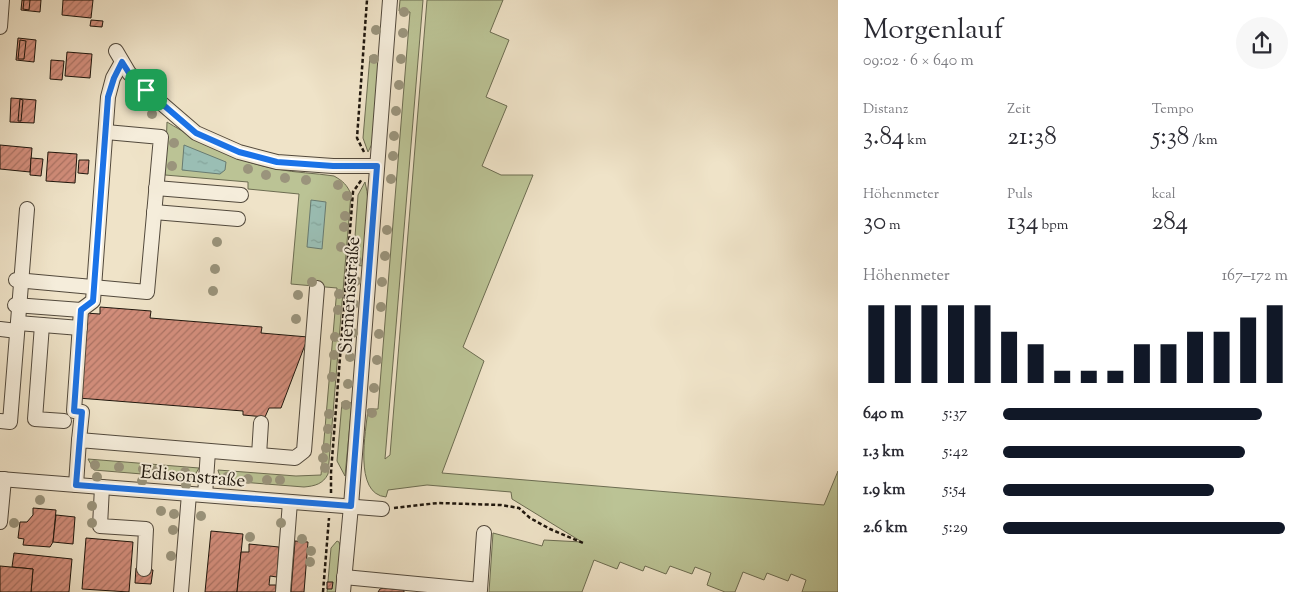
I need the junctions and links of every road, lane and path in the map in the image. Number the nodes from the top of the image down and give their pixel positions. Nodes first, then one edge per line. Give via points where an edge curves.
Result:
1 (2, 0) edge
2 (367, 0) edge
3 (390, 0) edge
4 (0, 27) edge
5 (106, 132) junction
6 (370, 166) junction
7 (156, 188) junction
8 (241, 195) dead end
9 (27, 209) dead end
10 (154, 212) junction
11 (238, 219) dead end
12 (18, 281) junction
13 (94, 287) junction
14 (317, 288) dead end
15 (17, 305) junction
16 (81, 310) junction
17 (42, 325) junction
18 (18, 327) junction
19 (80, 328) junction
20 (0, 329) edge
21 (0, 421) edge
22 (64, 421) dead end
23 (261, 423) dead end
24 (79, 440) junction
25 (208, 451) junction
26 (259, 456) junction
27 (2, 479) edge
28 (76, 485) junction
29 (102, 487) junction
30 (332, 491) dead end
31 (188, 494) junction
32 (205, 495) junction
33 (290, 502) junction
34 (351, 506) junction
35 (382, 509) joint
36 (329, 519) dead end
37 (0, 522) edge
38 (484, 533) dead end
39 (584, 543) dead end
40 (144, 569) dead end
41 (344, 576) junction
42 (181, 592) edge
43 (283, 592) edge
44 (323, 592) edge
45 (343, 592) edge

1 - 4 street
2 - 6 path via 357,138
3 - 6 street, Siemensstraße
5 - 6 street via 108,97 119,56 129,73 196,133 239,152 277,162
5 - 7 street via 160,136
5 - 13 street
6 - 30 path via 353,192
6 - 34 street, Siemensstraße
7 - 8 street
7 - 10 street
9 - 12 street
10 - 11 street
10 - 13 street via 147,292
12 - 13 street
12 - 15 street
13 - 16 street via 93,301
14 - 26 street via 304,451 295,458
15 - 16 street
15 - 18 street
16 - 19 street
17 - 18 street
17 - 19 street
17 - 22 street via 35,419
18 - 20 street
18 - 21 street via 10,422
19 - 24 street via 74,411 82,412
23 - 26 street
24 - 25 street
24 - 28 street
25 - 26 street
25 - 32 street
27 - 28 street, Edisonstraße
27 - 37 street
28 - 29 street, Edisonstraße
29 - 31 street, Edisonstraße
29 - 40 street via 100,526 146,529
31 - 32 street, Edisonstraße
31 - 42 street
32 - 33 street, Edisonstraße
33 - 34 street, Edisonstraße
33 - 43 street
34 - 35 street, Edisonstraße
34 - 41 street, Siemensstraße
35 - 39 path via 438,503 510,506 519,508 550,530
36 - 44 path
38 - 41 street via 480,590
41 - 45 street, Siemensstraße

